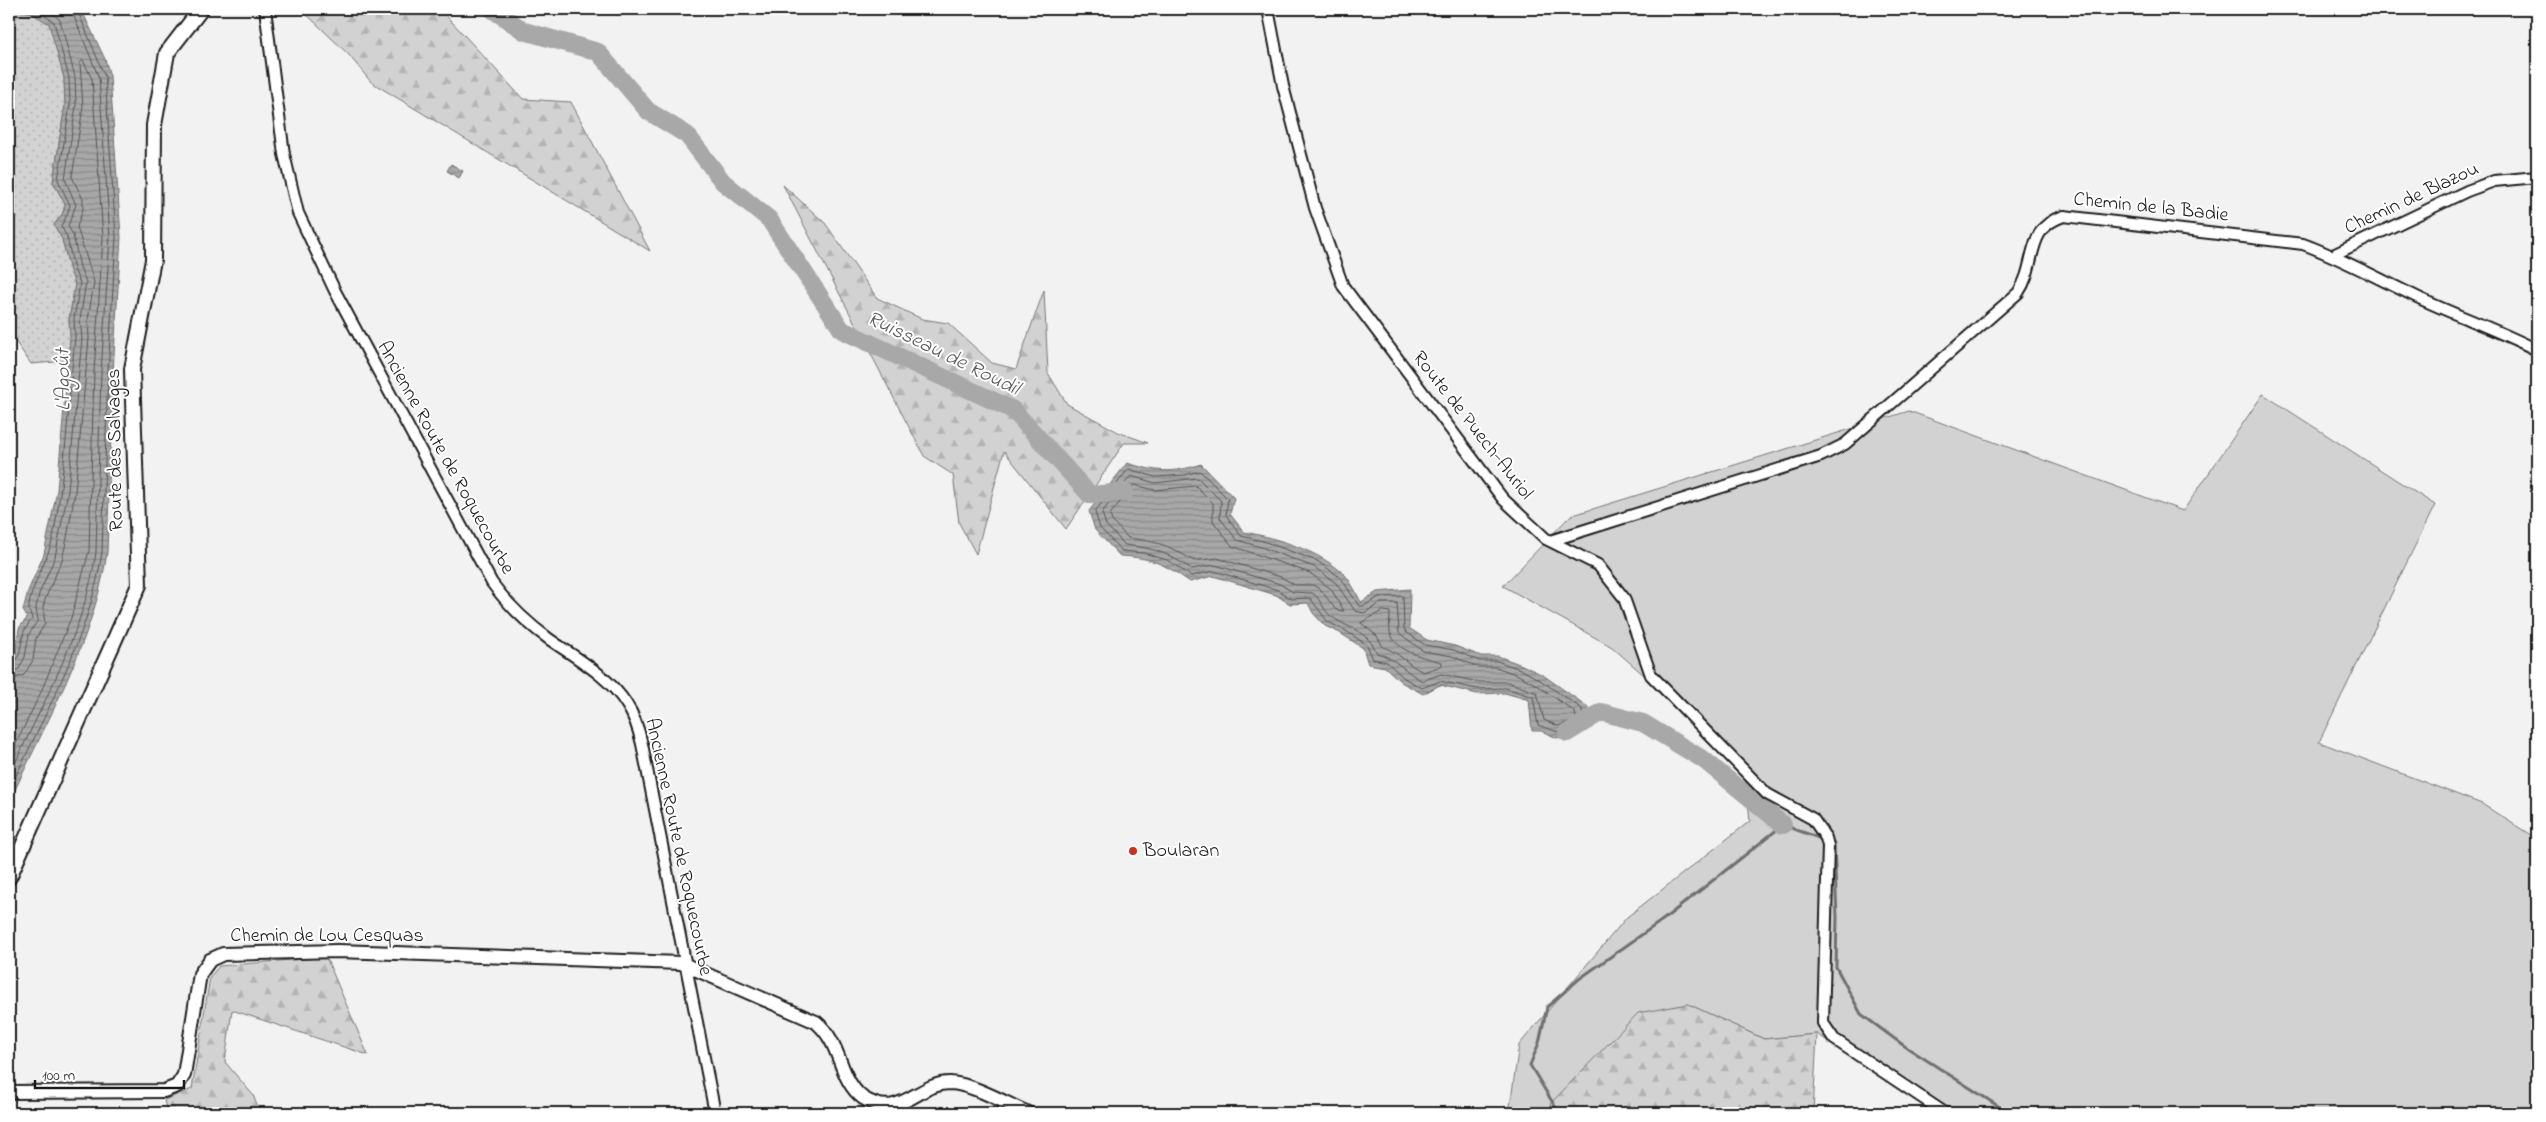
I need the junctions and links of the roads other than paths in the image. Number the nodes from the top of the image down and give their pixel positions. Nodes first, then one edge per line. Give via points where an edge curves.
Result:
1 (201, 9) edge
2 (265, 9) edge
3 (1268, 9) edge
4 (2537, 177) edge
5 (2333, 255) junction
6 (2537, 350) edge
7 (1550, 541) junction
8 (9, 877) edge
9 (686, 965) junction
10 (9, 1092) edge
11 (715, 1113) edge
12 (1028, 1113) edge
13 (1945, 1113) edge

1 - 8 main road, Route des Salvages via 168,53 154,125 152,260 132,369 140,584
2 - 9 street, Ancienne Route de Roquecourbe via 287,172 302,220 332,284 492,583 530,624 609,683 634,716
3 - 7 street, Route de Puech-Auriol via 1283,86 1315,208 1343,286 1503,500
4 - 5 street, Chemin de Blazou via 2494,180
5 - 6 street, Chemin de la Badie via 2451,313
5 - 7 street, Chemin de la Badie via 2303,244 2079,217 2055,218 2035,238 2030,270 2018,293 1845,444 1821,456
7 - 13 street, Route de Puech-Auriol via 1598,565 1624,598 1651,675 1767,794 1813,819 1827,842 1823,1023 1834,1039
9 - 10 street, Chemin de Lou Cesquas via 646,960 338,951 223,954 210,960 200,974 184,1075 177,1086 164,1091
9 - 11 street, Ancienne Route de Roquecourbe
9 - 12 street, Chemin de Lou Cesquas via 816,1022 832,1038 851,1085 871,1103 895,1107 934,1086 953,1084 973,1089

